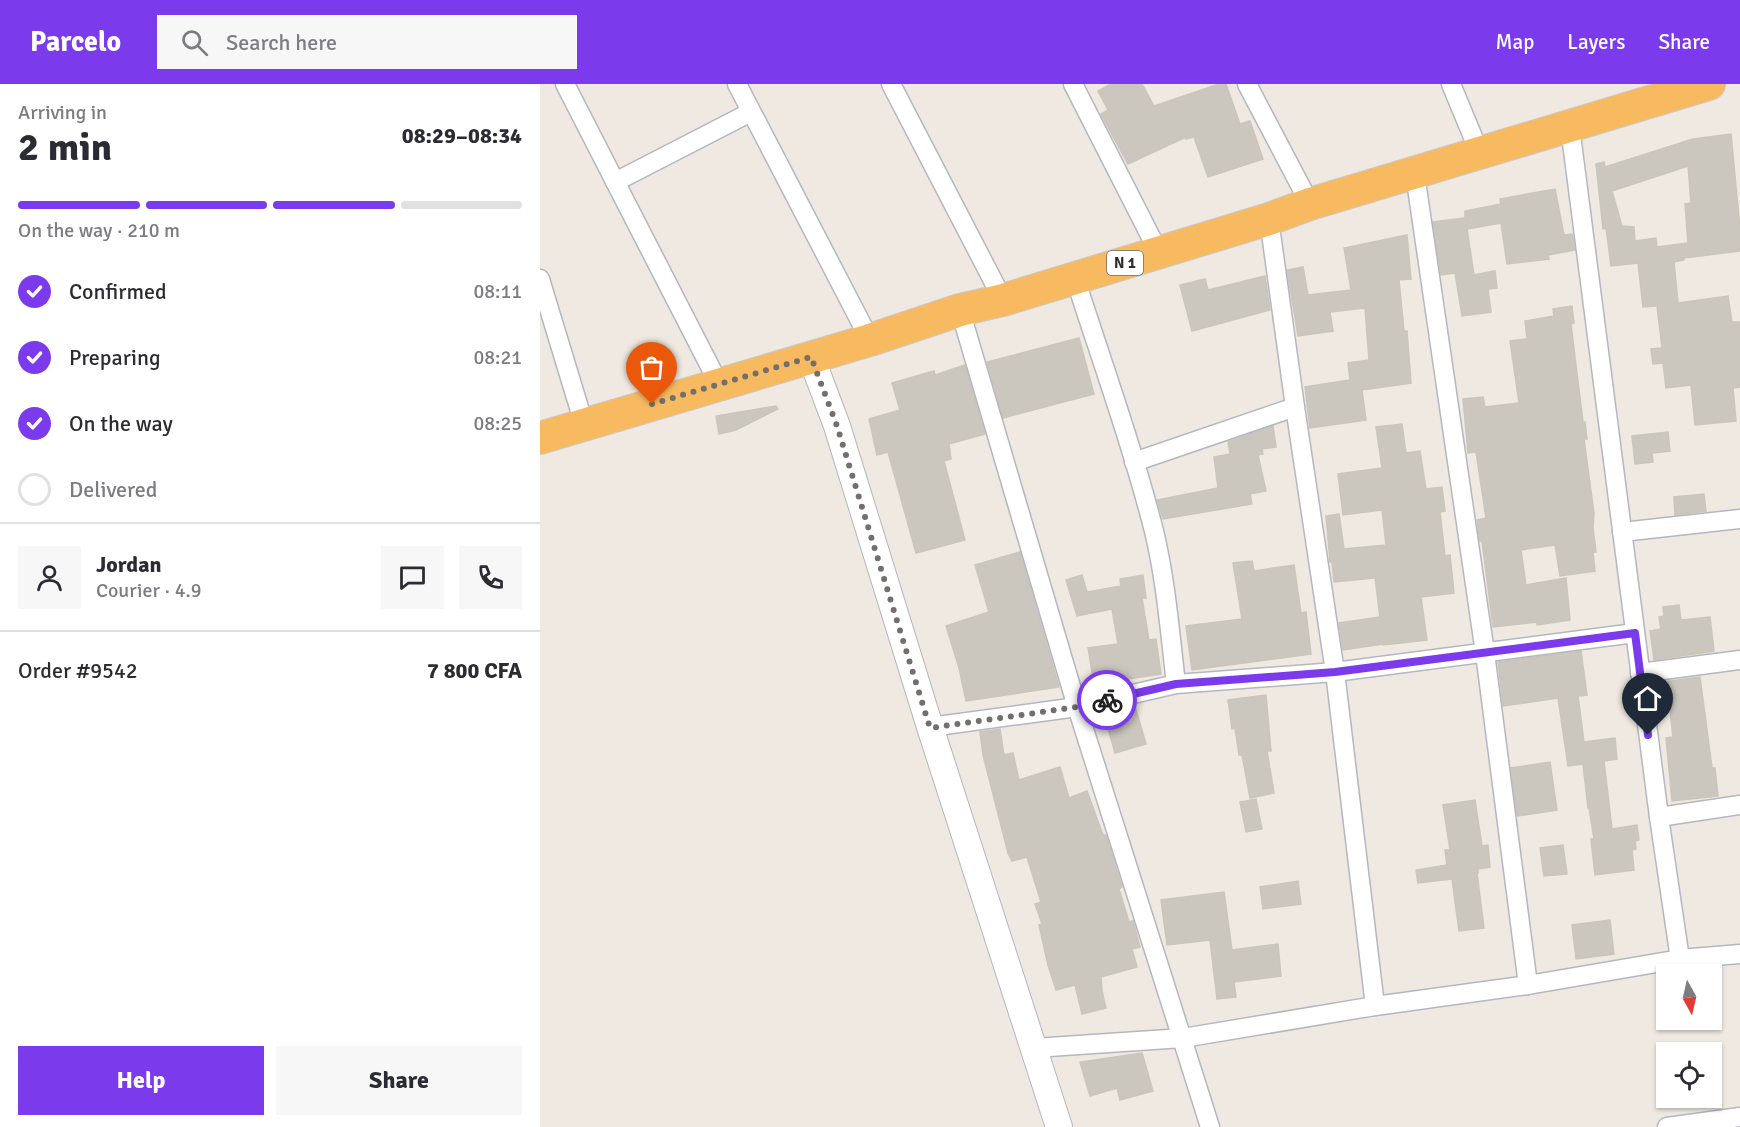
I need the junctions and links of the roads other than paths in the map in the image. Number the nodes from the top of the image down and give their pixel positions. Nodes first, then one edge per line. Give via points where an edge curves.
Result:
1 (565, 84) edge
2 (891, 84) edge
3 (1073, 84) edge
4 (1247, 84) edge
5 (1451, 84) edge
6 (1709, 84) edge
7 (744, 86) edge
8 (751, 112) junction
9 (1570, 127) junction
10 (1480, 154) junction
11 (1415, 174) junction
12 (615, 182) junction
13 (1310, 204) junction
14 (1269, 219) junction
15 (1159, 253) junction
16 (1075, 278) junction
17 (540, 279) edge
18 (1003, 300) junction
19 (960, 310) junction
20 (870, 340) junction
21 (811, 357) junction
22 (719, 384) junction
23 (1295, 407) junction
24 (584, 424) junction
25 (540, 438) edge
26 (1134, 462) junction
27 (1740, 519) edge
28 (1622, 532) junction
29 (1635, 633) junction
30 (1485, 653) junction
31 (1740, 660) edge
32 (1335, 672) junction
33 (1640, 673) junction
34 (1176, 684) junction
35 (1077, 707) junction
36 (930, 728) junction
37 (1740, 805) edge
38 (1659, 817) junction
39 (1740, 954) edge
40 (1680, 959) junction
41 (1528, 985) junction
42 (1375, 1006) junction
43 (1183, 1038) junction
44 (1034, 1047) junction
45 (1740, 1117) edge
46 (1059, 1127) edge
47 (1210, 1127) edge
48 (1667, 1127) edge

1 - 12 street
2 - 18 street
3 - 15 street
4 - 13 street
5 - 10 street
6 - 9 highway, N 1
7 - 8 street
8 - 12 street
8 - 20 street
9 - 10 highway, N 1
9 - 28 street
10 - 11 highway, N 1
11 - 13 highway, N 1
11 - 30 street
12 - 22 street
13 - 14 highway, N 1
14 - 15 highway, N 1
14 - 23 street
15 - 16 highway, N 1
16 - 18 highway, N 1
16 - 26 street
17 - 24 street
18 - 19 highway, N 1
19 - 20 highway, N 1
19 - 35 street
20 - 21 highway, N 1
21 - 22 highway, N 1
21 - 36 main road via 837,426
22 - 24 highway, N 1
23 - 26 street
23 - 32 street
24 - 25 highway, N 1
26 - 34 street via 1160,559
27 - 28 street
28 - 29 street
29 - 30 street
29 - 33 street
30 - 32 street
30 - 41 street
31 - 33 street
32 - 34 street
32 - 42 street
33 - 38 street
34 - 35 street
35 - 36 street
35 - 43 street
36 - 44 main road
37 - 38 street
38 - 40 street
39 - 40 street
40 - 41 street
41 - 42 street
42 - 43 street
43 - 44 street
43 - 47 street
44 - 46 main road
45 - 48 street

